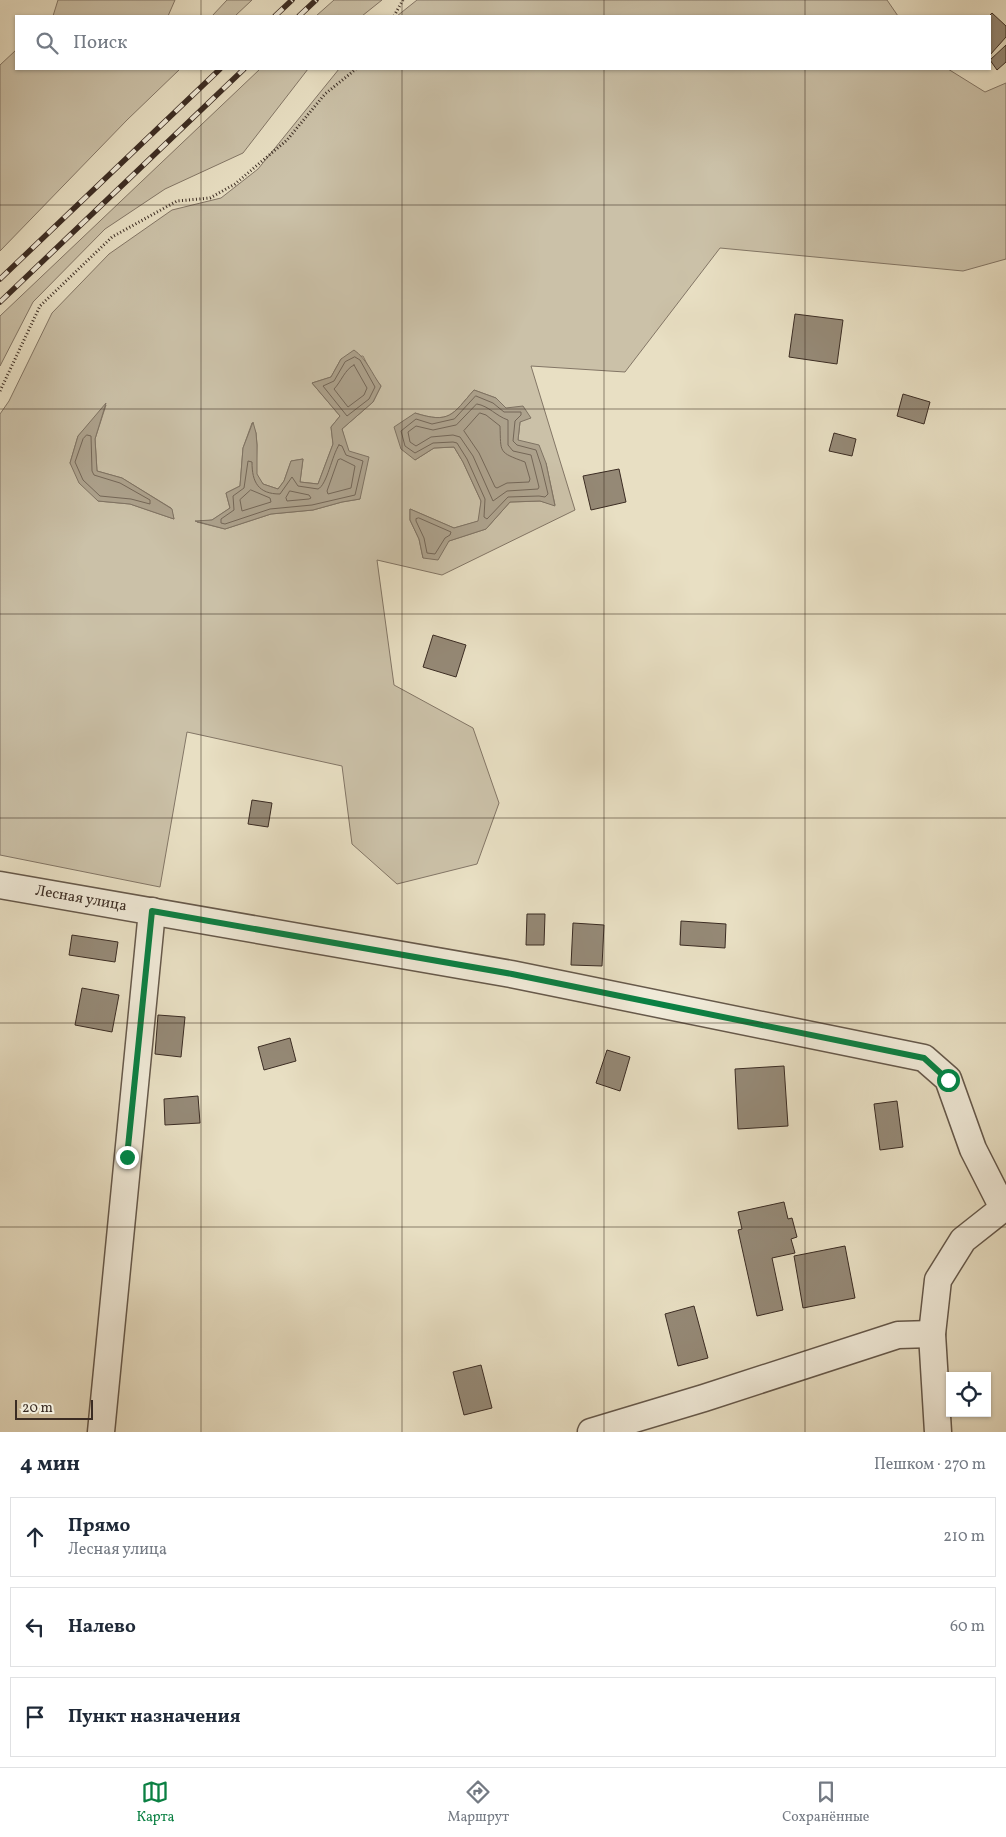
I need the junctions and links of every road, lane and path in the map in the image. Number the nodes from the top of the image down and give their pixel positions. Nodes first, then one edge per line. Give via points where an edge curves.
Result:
1 (403, 0) edge
2 (395, 15) edge
3 (355, 70) edge
4 (0, 391) edge
5 (0, 885) edge
6 (152, 911) junction
7 (1005, 1207) edge
8 (932, 1334) junction
9 (101, 1432) edge
10 (591, 1432) edge
11 (938, 1432) edge

1 - 2 path
3 - 4 path via 325,94 287,140 235,184 210,198 177,202 112,237 40,306
5 - 6 street, Лесная улица
6 - 7 street, Лесная улица via 512,974 924,1058 948,1080 973,1149
6 - 9 street
7 - 8 street, Лесная улица via 963,1240 938,1280
8 - 10 street via 898,1335
8 - 11 street, Лесная улица

